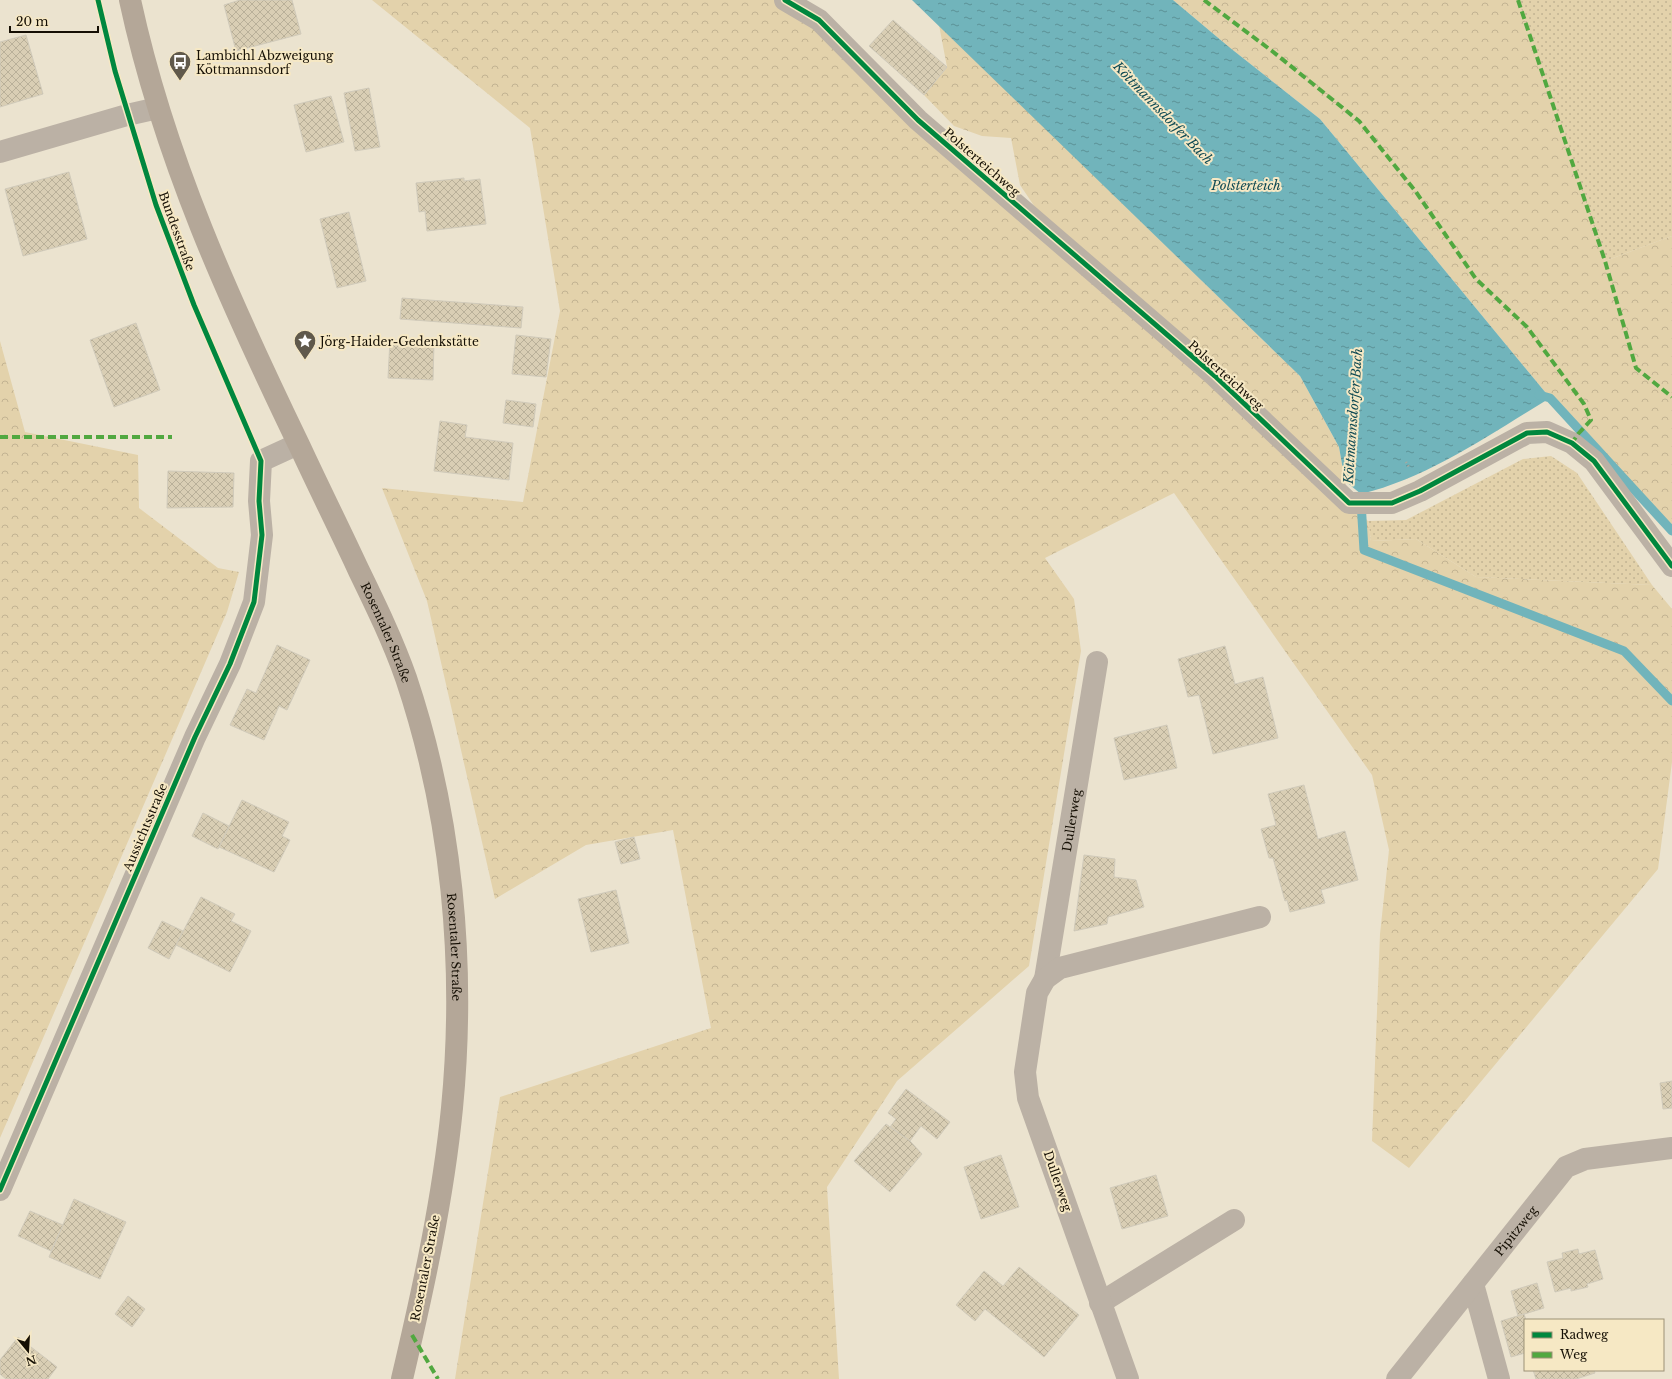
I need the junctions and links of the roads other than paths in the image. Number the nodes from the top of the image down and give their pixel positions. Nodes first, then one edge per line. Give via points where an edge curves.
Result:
1 (130, 0) edge
2 (785, 0) edge
3 (805, 0) edge
4 (820, 20) junction
5 (158, 108) junction
6 (0, 152) edge
7 (298, 444) junction
8 (340, 529) joint
9 (1672, 566) edge
10 (1098, 662) dead end
11 (1260, 917) dead end
12 (1045, 979) junction
13 (1672, 1148) edge
14 (0, 1190) edge
15 (1234, 1220) dead end
16 (1473, 1284) junction
17 (1100, 1303) junction
18 (402, 1379) edge
19 (1128, 1379) edge
20 (1396, 1379) edge
21 (1499, 1379) edge

1 - 5 main road, Bundesstraße
2 - 4 street, Polsterteichweg
3 - 4 street
4 - 9 street, Polsterteichweg via 918,120 1215,376 1349,503 1392,503 1420,491 1527,433 1546,432 1572,443 1594,461
5 - 6 street
5 - 7 main road, Bundesstraße via 203,236
7 - 8 main road, Bundesstraße
7 - 14 street, Aussichtsstraße via 261,461 259,501 262,535 254,602 230,664 195,737
8 - 18 main road, Rosentaler Straße via 405,675 420,723 431,765 450,868 457,962 455,1067 451,1111 423,1285
10 - 12 street, Dullerweg
11 - 12 street, Dullerweg via 1060,968
12 - 17 street, Dullerweg via 1037,993 1025,1072 1028,1098
13 - 16 street, Pipitzweg via 1585,1159 1566,1167
15 - 17 street
16 - 20 street, Pipitzweg
16 - 21 street
17 - 19 street, Dullerweg

